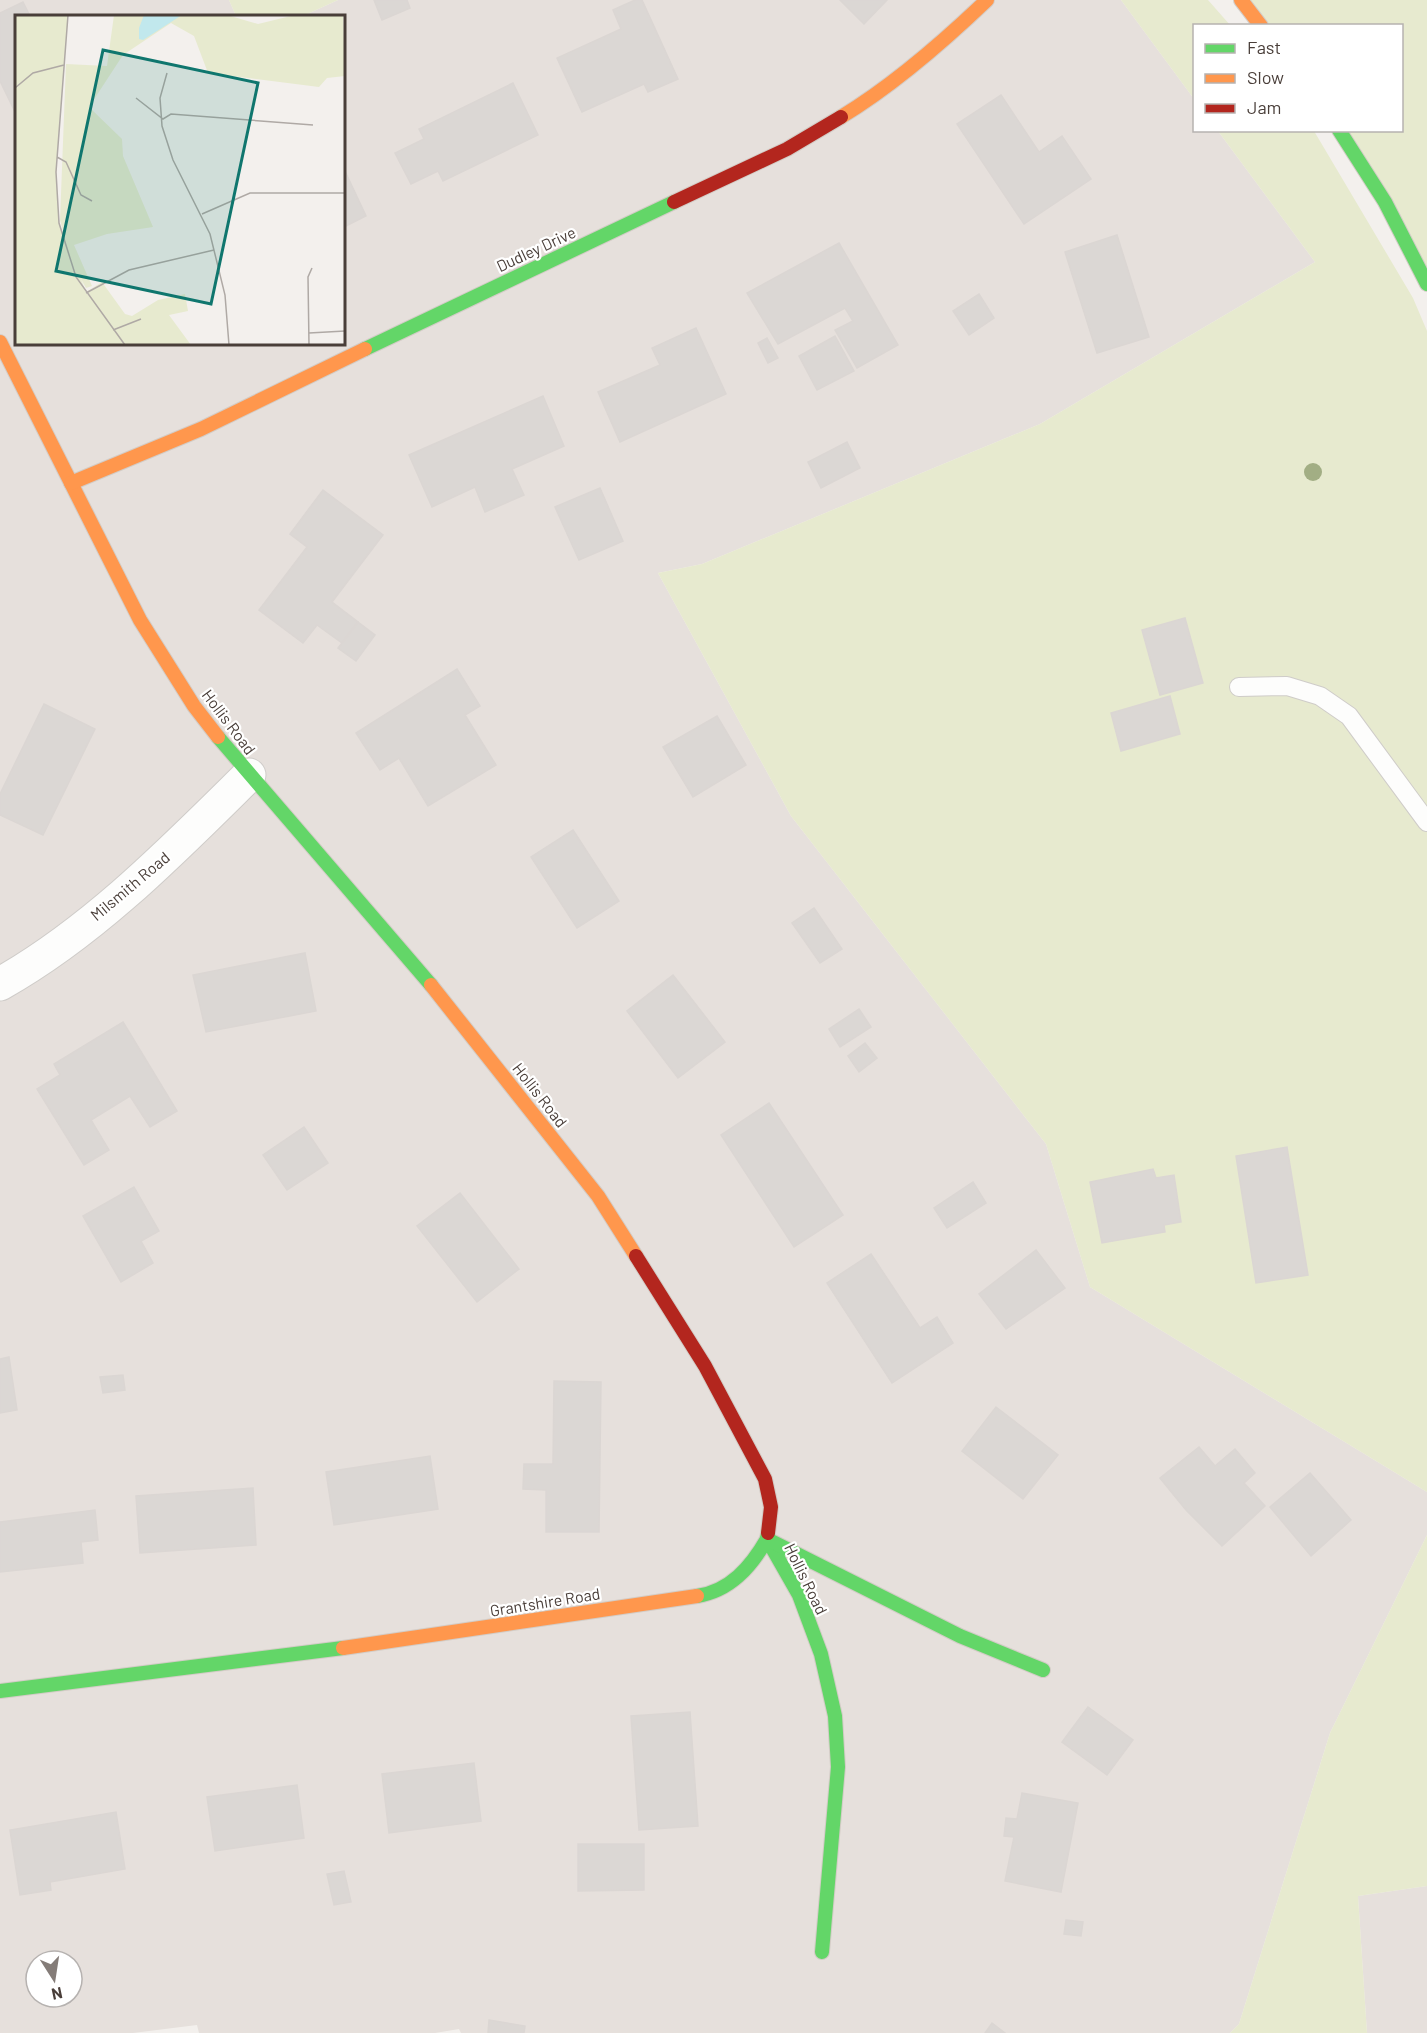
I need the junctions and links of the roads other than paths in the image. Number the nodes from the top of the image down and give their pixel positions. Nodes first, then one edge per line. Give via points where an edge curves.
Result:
1 (987, 0) edge
2 (1241, 0) edge
3 (1260, 24) edge
4 (1340, 132) edge
5 (1427, 284) edge
6 (0, 342) edge
7 (71, 483) junction
8 (1239, 687) dead end
9 (249, 775) junction
10 (1427, 822) edge
11 (0, 984) edge
12 (767, 1539) junction
13 (1043, 1670) dead end
14 (0, 1691) edge
15 (822, 1952) dead end

1 - 7 street, Dudley Drive via 950,36 864,103 787,149 201,429
2 - 3 street
4 - 5 street via 1385,202
6 - 7 street, Hollis Road
7 - 9 street, Hollis Road via 140,620 195,706
8 - 10 lane via 1287,686 1320,696 1349,716
9 - 11 street, Milsmith Road via 167,856 78,931
9 - 12 street, Hollis Road via 442,998 598,1196 705,1366 765,1479 771,1507
12 - 13 street via 960,1636
12 - 14 street, Grantshire Road via 756,1562 735,1582 708,1594 443,1635
12 - 15 street, Hollis Road via 799,1595 821,1654 835,1716 838,1767

